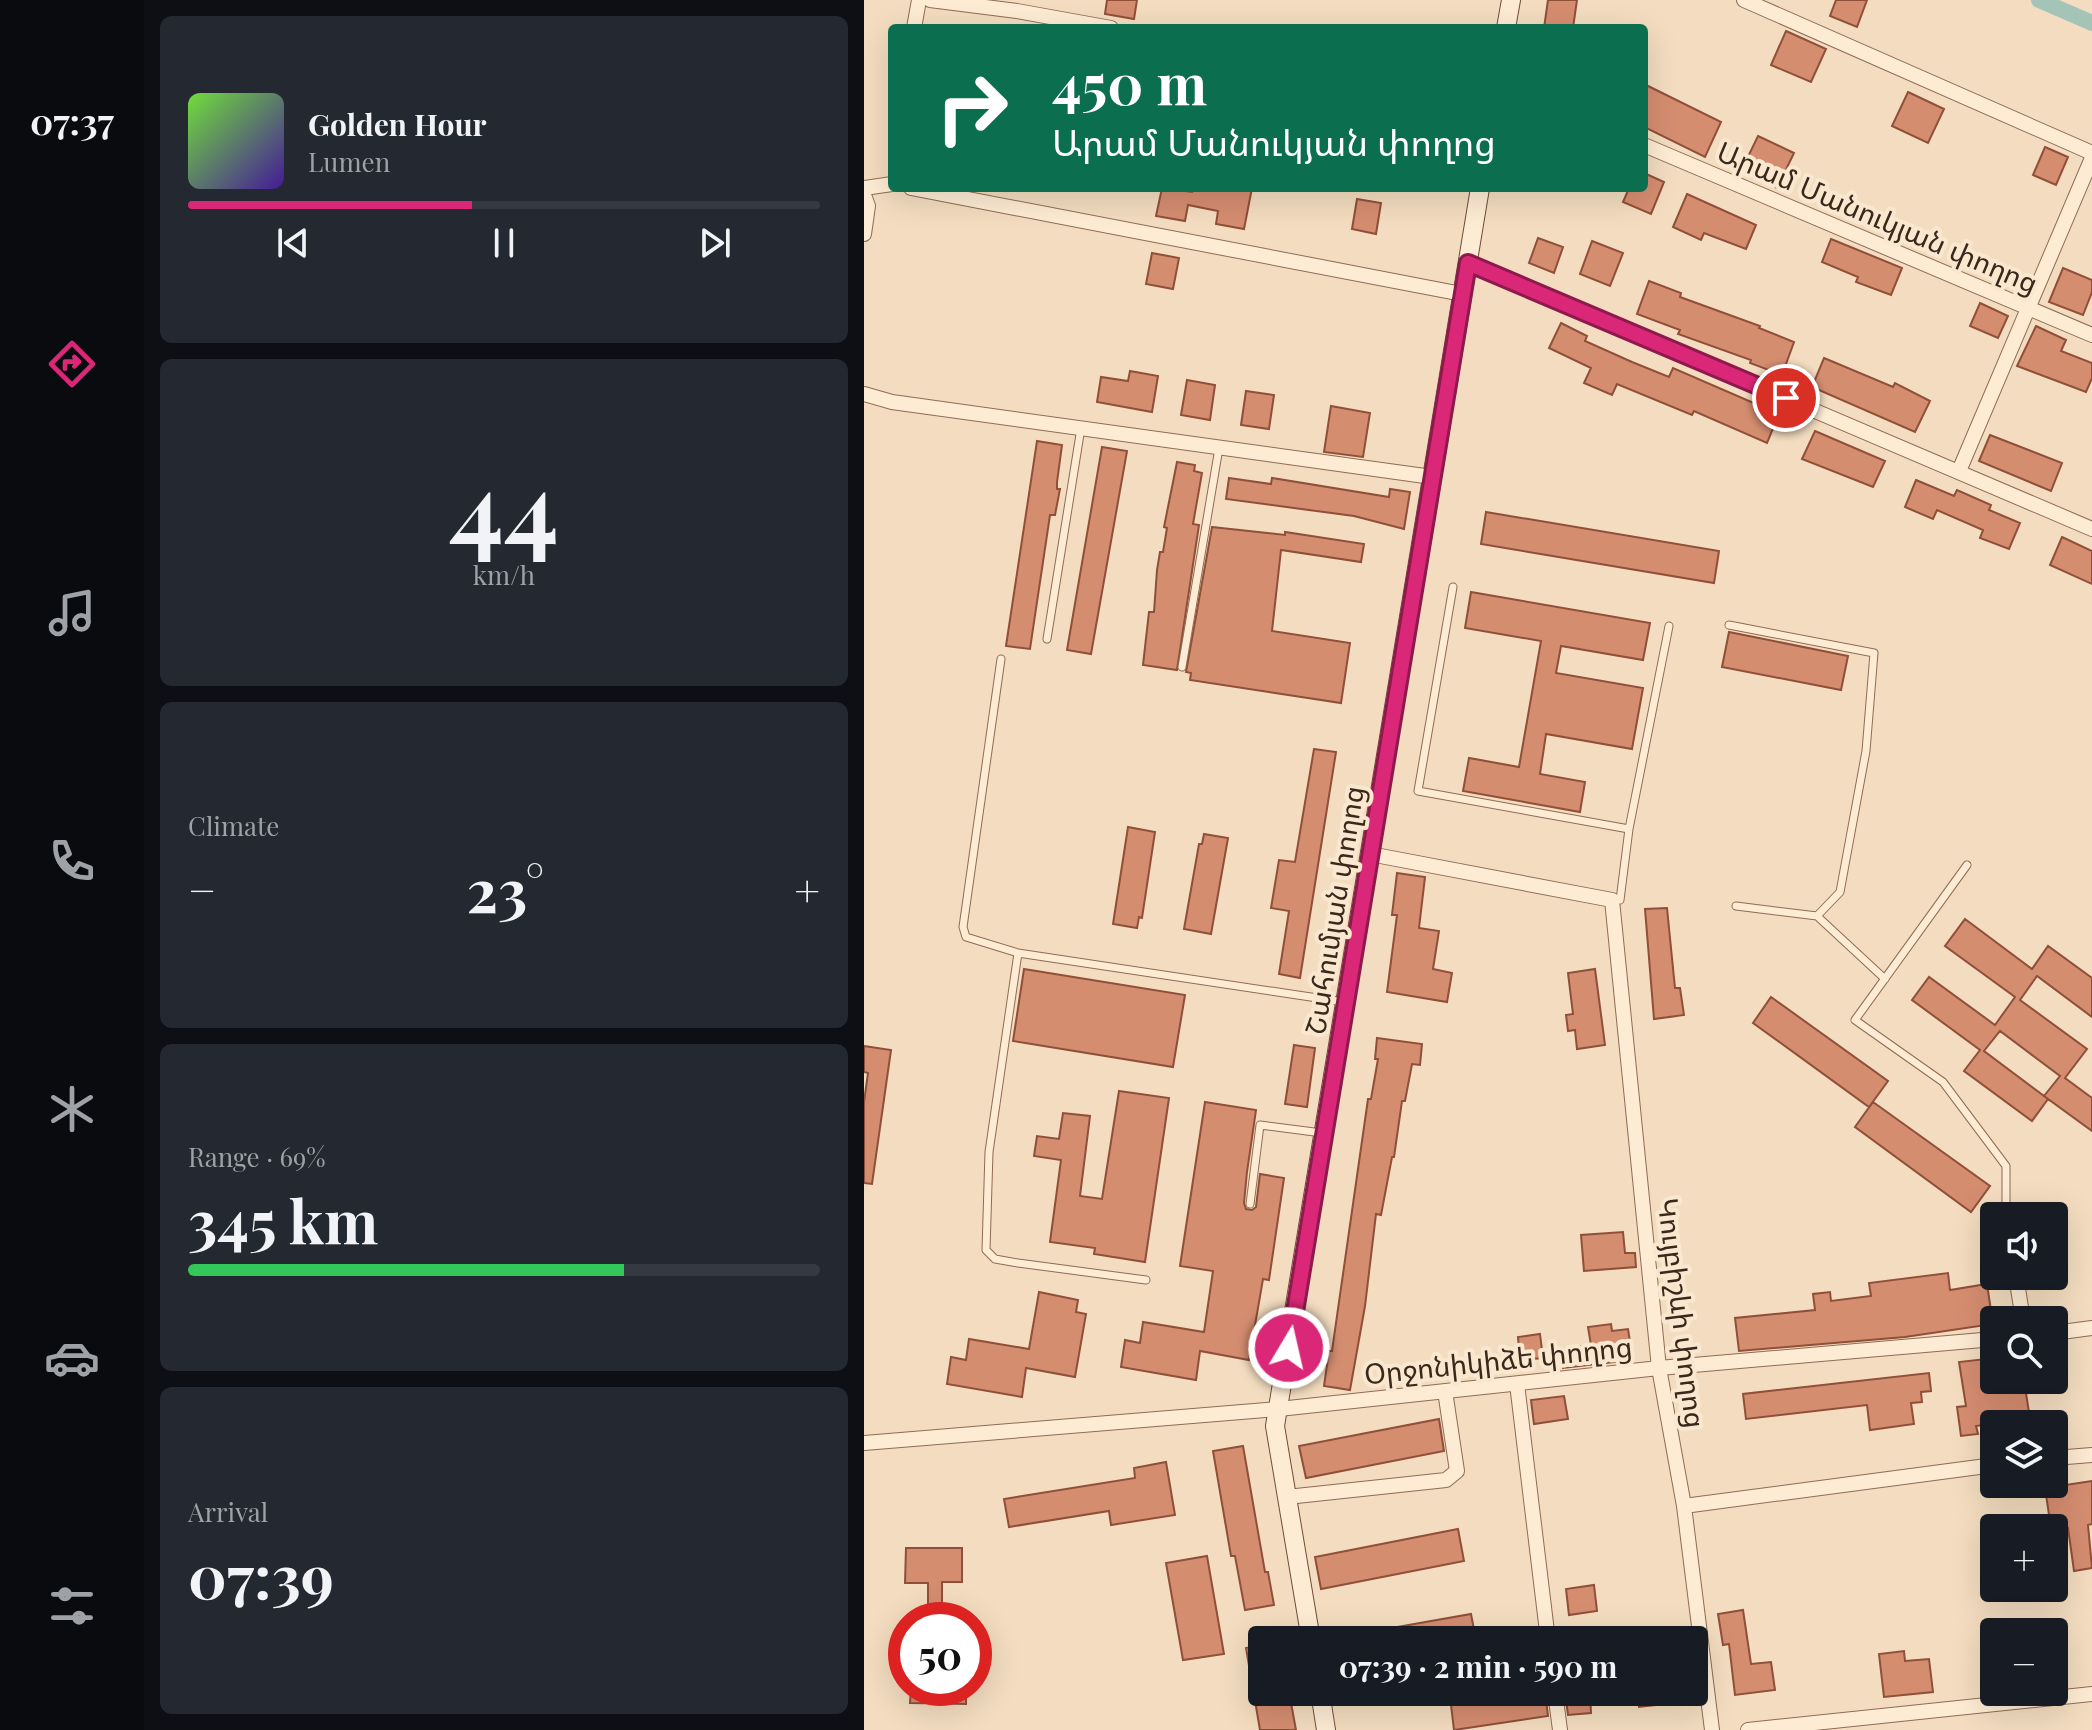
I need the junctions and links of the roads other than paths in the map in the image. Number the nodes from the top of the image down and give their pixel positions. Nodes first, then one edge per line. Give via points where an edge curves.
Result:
1 (919, 0) edge
2 (930, 0) edge
3 (1511, 0) edge
4 (1744, 0) edge
5 (915, 24) edge
6 (1089, 24) edge
7 (1507, 24) edge
8 (1648, 147) edge
9 (2092, 155) edge
10 (888, 180) edge
11 (864, 188) edge
12 (932, 192) edge
13 (1479, 192) edge
14 (864, 195) edge
15 (864, 234) edge
16 (1468, 263) junction
17 (1462, 294) junction
18 (2028, 306) junction
19 (2092, 335) edge
20 (864, 394) edge
21 (1081, 428) junction
22 (1219, 448) junction
23 (1959, 471) junction
24 (1432, 477) junction
25 (2092, 529) edge
26 (1453, 587) dead end
27 (1729, 625) dead end
28 (1669, 626) dead end
29 (1047, 639) dead end
30 (1001, 659) dead end
31 (1182, 667) dead end
32 (1629, 829) junction
33 (1370, 854) junction
34 (1967, 865) dead end
35 (1616, 900) junction
36 (1736, 906) dead end
37 (1817, 916) junction
38 (1018, 953) junction
39 (1885, 979) junction
40 (1346, 1002) junction
41 (1324, 1133) junction
42 (2006, 1202) edge
43 (1250, 1204) dead end
44 (1146, 1280) dead end
45 (2092, 1328) edge
46 (2068, 1331) edge
47 (1980, 1340) edge
48 (1659, 1368) junction
49 (1517, 1384) junction
50 (1445, 1391) junction
51 (1279, 1409) junction
52 (864, 1443) edge
53 (2092, 1455) edge
54 (2068, 1457) edge
55 (1980, 1467) edge
56 (1287, 1497) junction
57 (1684, 1506) junction
58 (1309, 1626) edge
59 (1546, 1626) edge
60 (2092, 1694) edge
61 (1322, 1706) edge
62 (1557, 1706) edge
63 (1326, 1730) edge
64 (1560, 1730) edge
65 (1712, 1730) edge
66 (1748, 1730) edge

1 - 5 street
2 - 6 street
3 - 7 main road
4 - 9 street
8 - 18 street, Արամ Մանուկյան փողոց
9 - 18 street
10 - 11 street
12 - 17 street
13 - 16 main road, Շահումյան փողոց
14 - 15 street
16 - 17 main road, Շահումյան փողոց
16 - 23 street
17 - 24 main road, Շահումյան փողոց
18 - 19 street, Արամ Մանուկյան փողոց
18 - 23 street
20 - 21 street
21 - 22 street
21 - 29 lane
22 - 24 street
22 - 31 lane
23 - 25 street
24 - 33 main road, Շահումյան փողոց
26 - 32 lane via 1418,791
27 - 37 lane via 1874,653 1866,751 1840,892
28 - 32 lane
30 - 38 lane via 963,927 972,941
32 - 35 lane
33 - 35 street
33 - 40 main road, Շահումյան փողոց
34 - 39 lane
35 - 48 street, Կույբիշևի փողոց
36 - 37 lane
37 - 39 lane
38 - 40 lane
38 - 44 lane via 989,1152 986,1250 995,1259
39 - 42 lane via 1855,1020 1943,1082 2006,1166
40 - 41 main road, Շահումյան փողոց
41 - 43 lane via 1260,1125
41 - 51 main road, Շահումյան փողոց
45 - 46 street
47 - 48 street, Օրջոնիկիձե փողոց
48 - 49 street, Օրջոնիկիձե փողոց
48 - 57 street, Կույբիշևի փողոց
49 - 50 street, Օրջոնիկիձե փողոց
49 - 59 street
50 - 51 street, Օրջոնիկիձե փողոց
50 - 56 street via 1457,1471 1453,1477
51 - 52 street, Օրջոնիկիձե փողոց
51 - 56 main road, Շահումյան փողոց via 1275,1426
53 - 54 street
55 - 57 street
56 - 58 main road, Շահումյան փողոց
57 - 65 street, Կույբիշևի փողոց
60 - 66 street
61 - 63 main road
62 - 64 street

